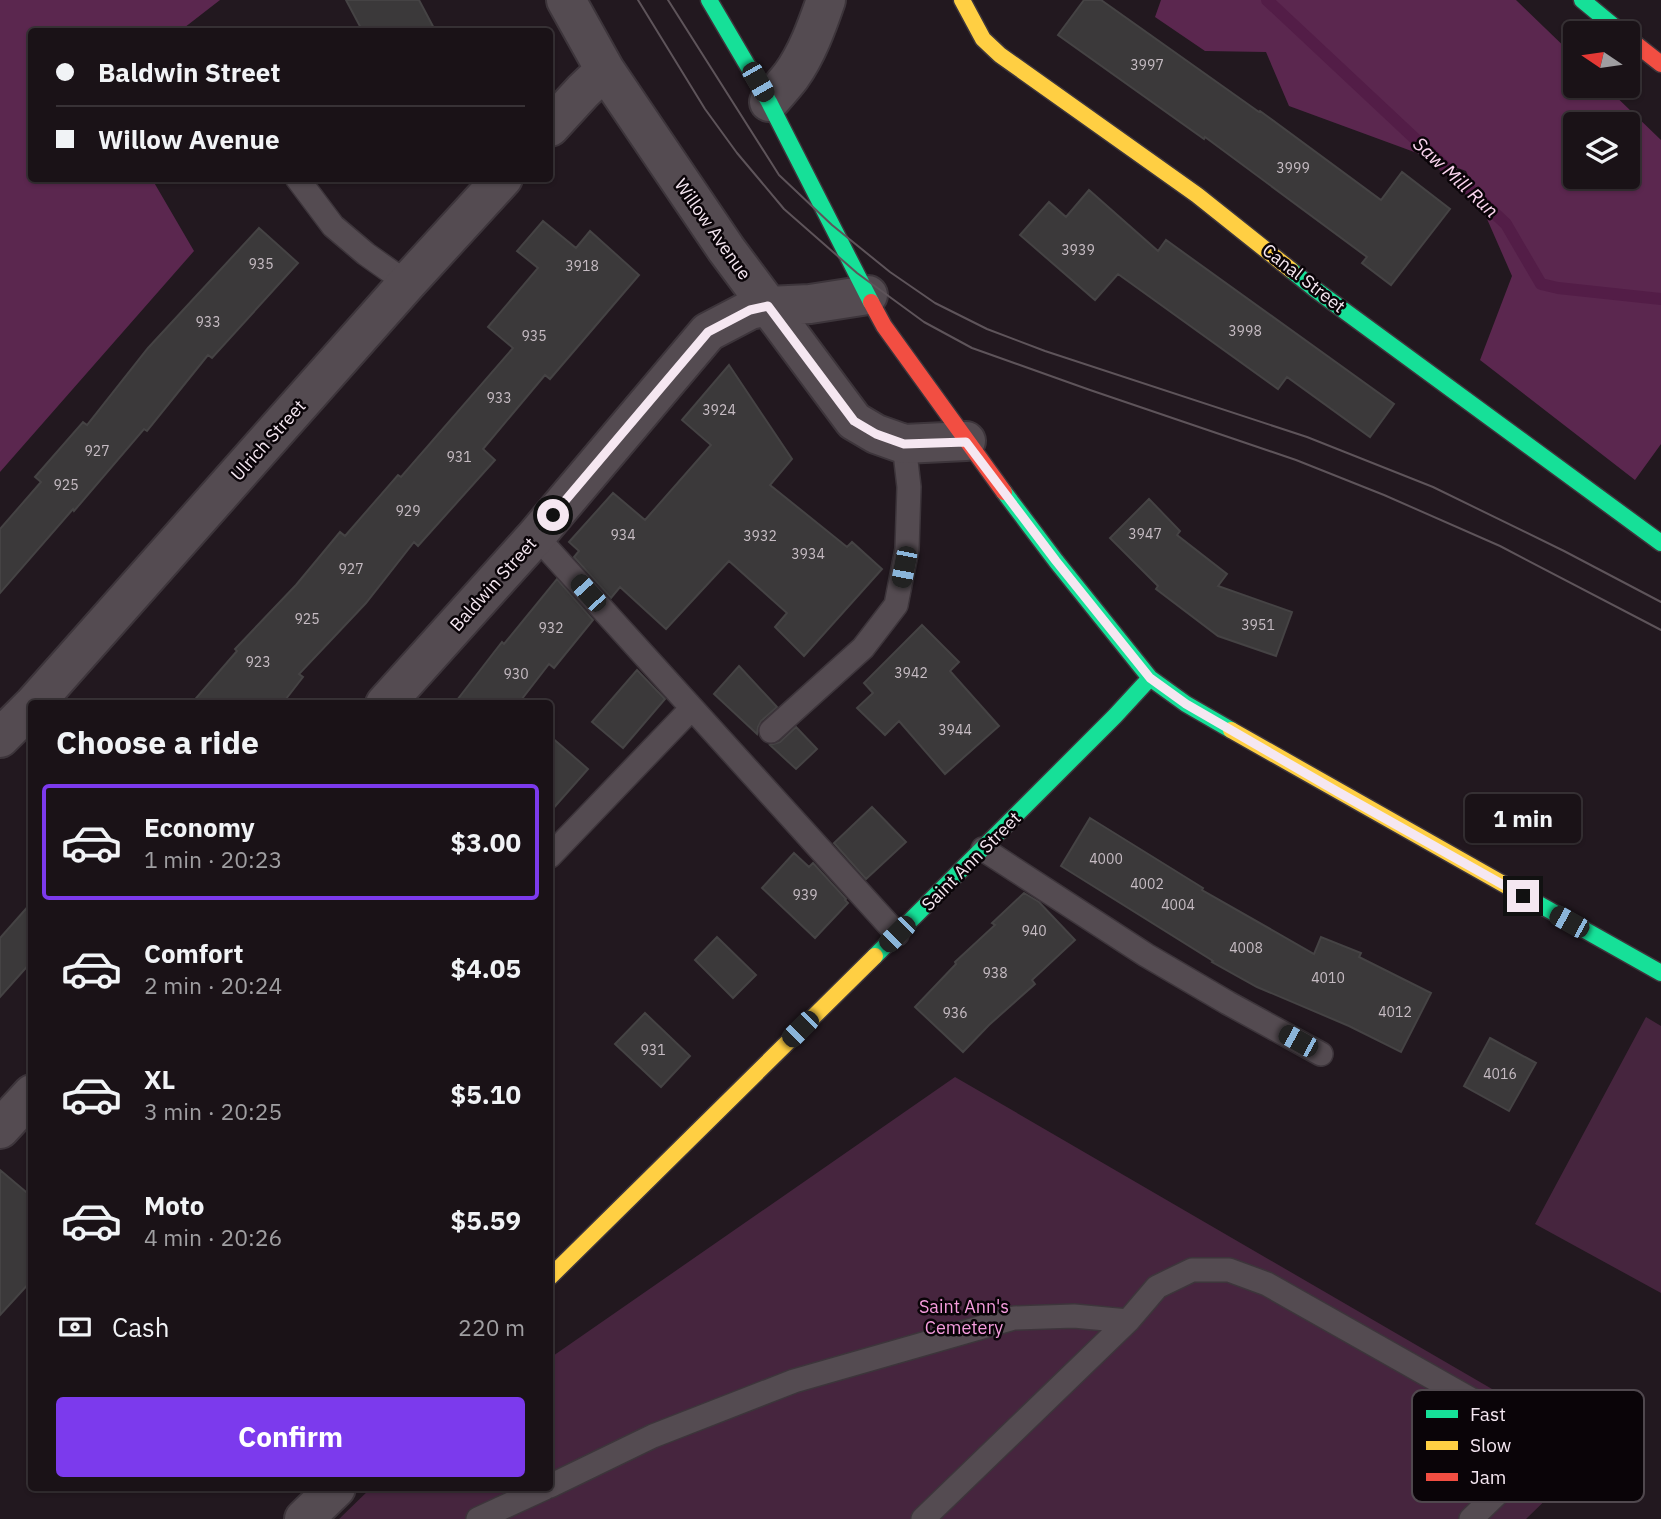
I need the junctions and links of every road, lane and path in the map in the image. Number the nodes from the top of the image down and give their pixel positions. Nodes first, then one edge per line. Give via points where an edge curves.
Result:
1 (566, 0) edge
2 (709, 0) edge
3 (826, 0) edge
4 (962, 0) edge
5 (1582, 0) edge
6 (1607, 21) edge
7 (1640, 47) edge
8 (1661, 64) edge
9 (605, 70) junction
10 (769, 102) junction
11 (553, 124) edge
12 (301, 182) edge
13 (499, 182) edge
14 (407, 283) junction
15 (868, 295) junction
16 (768, 306) junction
17 (966, 442) junction
18 (904, 444) junction
19 (536, 536) junction
20 (1661, 543) edge
21 (1150, 678) junction
22 (37, 700) edge
23 (389, 700) edge
24 (692, 708) junction
25 (28, 710) edge
26 (771, 731) dead end
27 (0, 738) edge
28 (983, 849) junction
29 (553, 853) edge
30 (897, 934) junction
31 (1661, 974) edge
32 (1321, 1054) dead end
33 (28, 1098) edge
34 (0, 1129) edge
35 (553, 1274) edge
36 (1128, 1321) junction
37 (1454, 1390) edge
38 (553, 1484) edge
39 (333, 1491) edge
40 (538, 1491) edge
41 (1489, 1502) edge
42 (304, 1519) edge
43 (478, 1519) edge
44 (923, 1519) edge
45 (1471, 1519) edge

1 - 9 street, Willow Avenue
2 - 10 street
3 - 10 street via 800,63
4 - 20 street, Canal Street via 983,39 1000,55 1197,194 1316,290
5 - 6 street
7 - 8 street
9 - 11 street
9 - 16 street, Willow Avenue
10 - 15 street
12 - 14 lane via 333,226
13 - 14 street, Ulrich Street
14 - 22 street, Ulrich Street
15 - 16 street, Baldwin Street
15 - 17 street via 884,326
16 - 18 street, Willow Avenue via 854,421
16 - 19 street, Baldwin Street via 708,332
17 - 18 street, Willow Avenue
17 - 21 street
18 - 26 lane via 909,487 907,549 896,605 863,648
19 - 23 street, Baldwin Street
19 - 24 lane
21 - 28 street, Saint Ann Street
21 - 31 street via 1326,786
24 - 29 lane
24 - 30 lane
25 - 27 street, Ulrich Street
28 - 30 street, Saint Ann Street
28 - 32 lane via 1146,955
30 - 35 street, Saint Ann Street
33 - 34 street
36 - 37 lane via 1157,1287 1192,1270 1229,1270 1267,1284
36 - 38 lane via 1074,1316 1014,1318 794,1381 653,1436
36 - 44 lane
39 - 42 street
40 - 43 lane
41 - 45 lane

